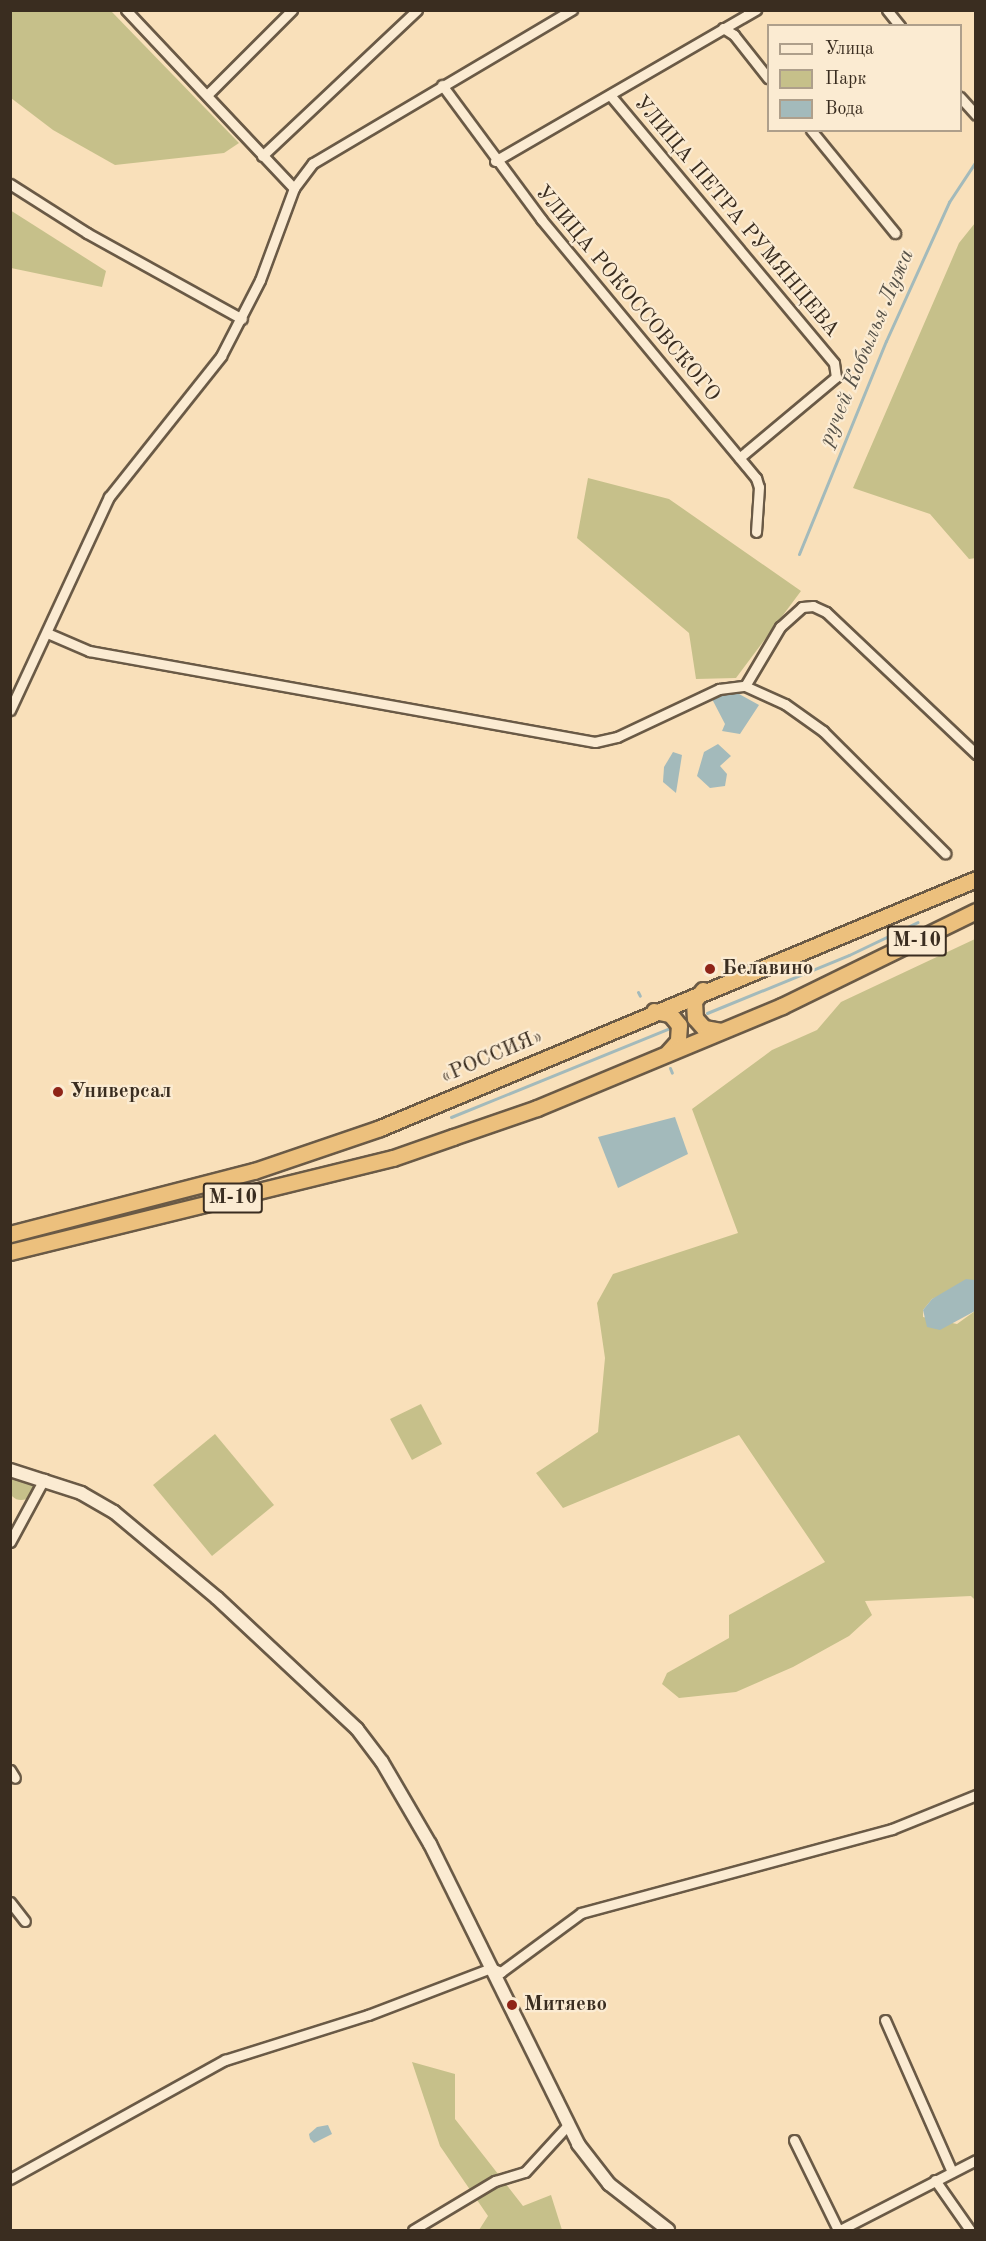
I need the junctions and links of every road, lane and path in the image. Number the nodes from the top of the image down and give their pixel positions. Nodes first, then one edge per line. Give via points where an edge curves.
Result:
1 (126, 10) edge
2 (277, 10) edge
3 (292, 10) edge
4 (417, 10) edge
5 (572, 10) edge
6 (756, 10) edge
7 (887, 10) edge
8 (285, 18) junction
9 (898, 24) edge
10 (723, 28) junction
11 (767, 77) edge
12 (442, 84) junction
13 (208, 94) junction
14 (610, 95) junction
15 (962, 99) edge
16 (975, 115) edge
17 (813, 132) edge
18 (262, 156) junction
19 (495, 161) junction
20 (10, 184) edge
21 (294, 188) junction
22 (895, 233) dead end
23 (242, 319) junction
24 (740, 458) junction
25 (756, 532) dead end
26 (47, 633) junction
27 (745, 686) junction
28 (10, 710) edge
29 (975, 754) edge
30 (945, 854) dead end
31 (975, 879) edge
32 (975, 911) edge
33 (703, 990) junction
34 (654, 1011) junction
35 (724, 1030) junction
36 (666, 1054) junction
37 (97, 1214) junction
38 (10, 1227) edge
39 (10, 1234) edge
40 (10, 1252) edge
41 (10, 1470) edge
42 (44, 1479) junction
43 (10, 1542) edge
44 (975, 1795) edge
45 (10, 1902) edge
46 (25, 1921) dead end
47 (491, 1968) junction
48 (885, 2020) dead end
49 (568, 2125) junction
50 (794, 2140) dead end
51 (975, 2160) edge
52 (952, 2172) junction
53 (10, 2179) edge
54 (935, 2180) junction
55 (413, 2230) edge
56 (668, 2230) edge
57 (839, 2230) edge
58 (970, 2230) edge

1 - 13 street
2 - 8 street
3 - 8 street
4 - 18 street
5 - 12 street
6 - 10 street
7 - 9 street
8 - 13 street
10 - 11 street via 734,35
10 - 14 street
12 - 19 street, УЛИЦА РОКОССОВСКОГО
12 - 21 street via 313,163
13 - 18 street
14 - 19 street
14 - 24 street, УЛИЦА ПЕТРА РУМЯНЦЕВА via 834,363 836,377
15 - 16 street
17 - 22 street
18 - 21 street
19 - 24 street, УЛИЦА РОКОССОВСКОГО
20 - 23 street via 87,233
21 - 23 street
23 - 26 street via 220,356 109,497
24 - 25 street, УЛИЦА РОКОССОВСКОГО via 759,487
26 - 27 street via 89,651 595,742 607,742 719,689
26 - 28 street
27 - 29 street via 780,627 802,607 813,606 826,612
27 - 30 street via 785,704 823,731
31 - 33 highway, «РОССИЯ» / М-10
32 - 35 highway, М-10
33 - 34 highway, «РОССИЯ» / М-10
33 - 35 highway via 693,1005 696,1022 707,1030
34 - 36 highway via 670,1014 679,1025 678,1041
34 - 37 highway, «РОССИЯ» / М-10 via 380,1128 254,1171
35 - 36 highway, М-10
36 - 40 highway, М-10 via 537,1108 393,1158
37 - 38 highway via 72,1214
37 - 39 highway, «РОССИЯ» / М-10
41 - 42 street
42 - 43 street
42 - 47 street via 96,1500 123,1518 217,1598 350,1721 382,1762 430,1844
44 - 47 street via 892,1829 581,1913 501,1972
45 - 46 street
47 - 49 street
47 - 53 street via 368,2015 225,2060
48 - 52 street
49 - 55 street via 525,2172 495,2181
49 - 56 street via 603,2178
50 - 57 street
51 - 52 street
52 - 54 street
54 - 57 street
54 - 58 street

